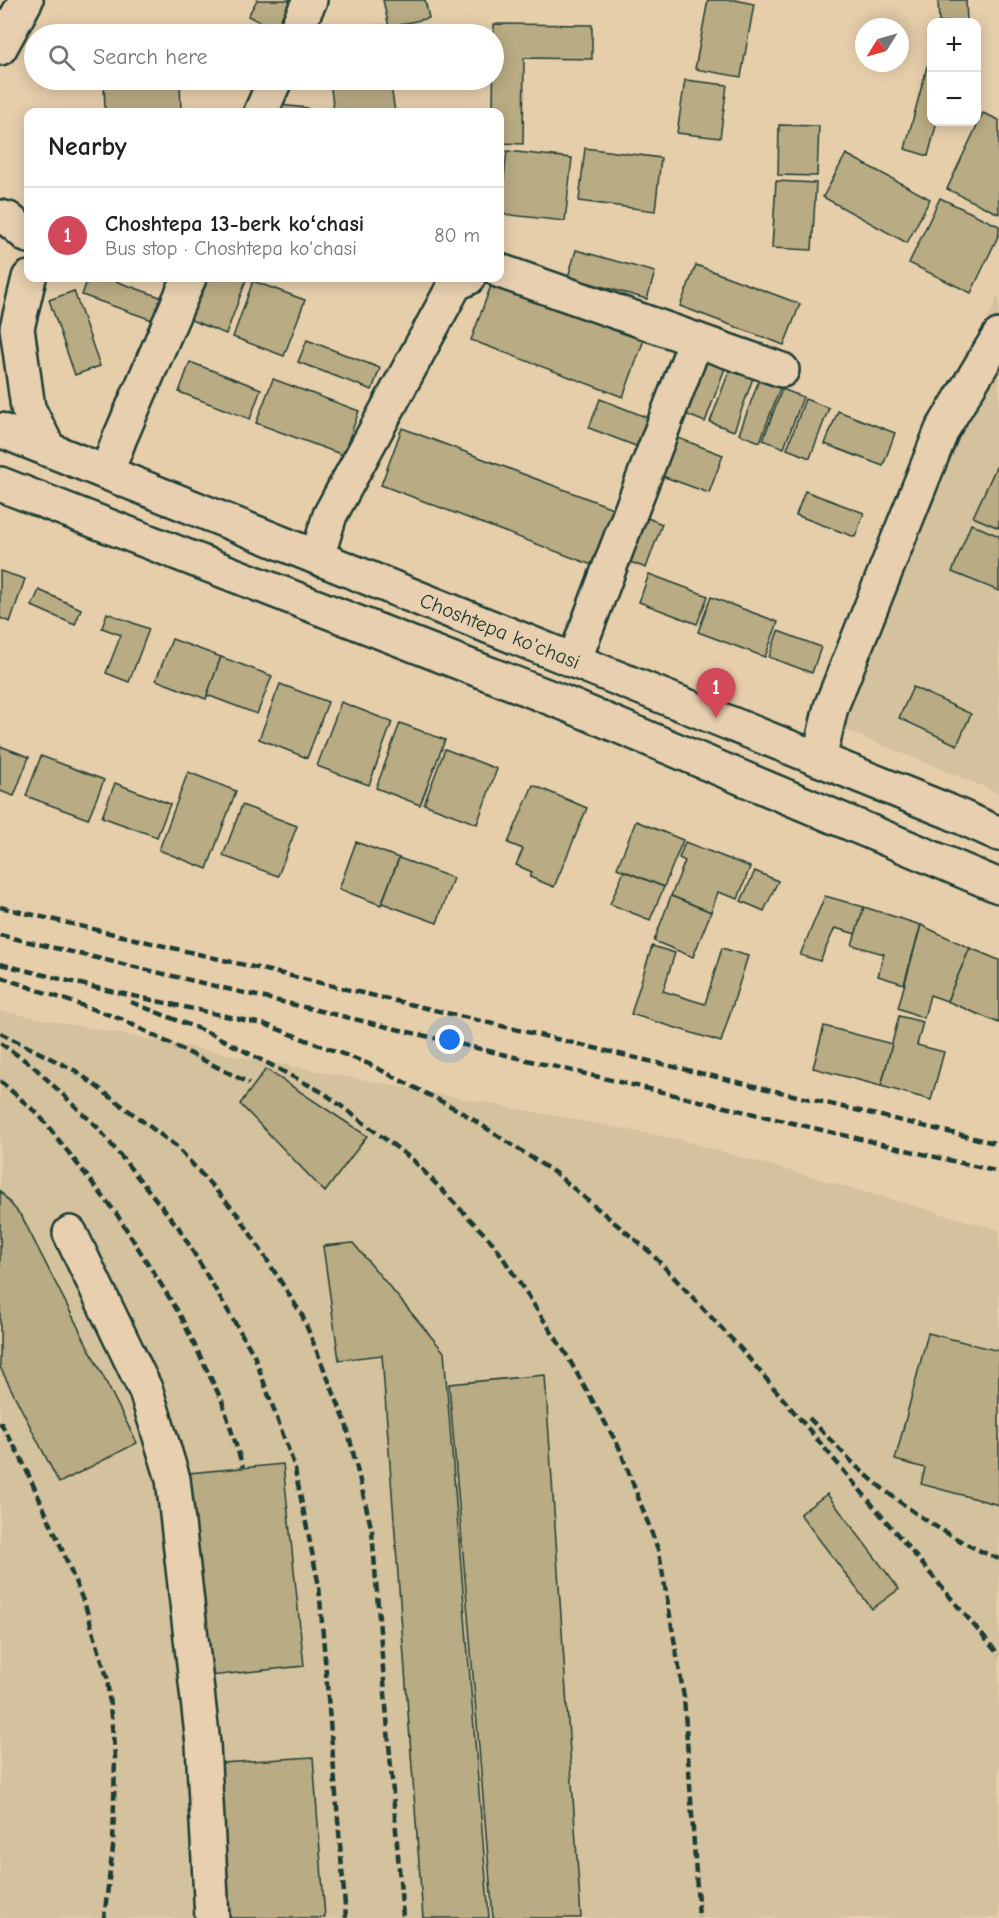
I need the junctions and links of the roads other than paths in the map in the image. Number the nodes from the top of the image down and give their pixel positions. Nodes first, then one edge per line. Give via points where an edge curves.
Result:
1 (26, 0) edge
2 (310, 0) edge
3 (299, 24) edge
4 (0, 48) edge
5 (271, 90) edge
6 (263, 108) edge
7 (0, 216) edge
8 (24, 233) edge
9 (504, 272) edge
10 (28, 282) edge
11 (187, 282) edge
12 (459, 282) edge
13 (696, 340) junction
14 (996, 348) edge
15 (782, 370) dead end
16 (12, 373) edge
17 (0, 430) edge
18 (49, 450) junction
19 (107, 472) junction
20 (0, 484) edge
21 (317, 557) junction
22 (574, 661) junction
23 (819, 759) junction
24 (999, 834) edge
25 (999, 886) edge
26 (70, 1233) dead end
27 (212, 1918) edge

1 - 4 main road
2 - 3 main road
5 - 6 main road
7 - 8 main road
9 - 13 main road
10 - 16 main road
11 - 19 main road
12 - 21 main road via 330,515
13 - 15 main road
13 - 22 main road
14 - 23 main road via 942,430 831,707
16 - 18 main road
17 - 18 main road, Choshtepa ko'chasi
18 - 19 main road, Choshtepa ko'chasi
19 - 21 main road, Choshtepa ko'chasi
20 - 25 main road, Choshtepa ko'chasi via 564,704
21 - 22 main road, Choshtepa ko'chasi
22 - 23 main road, Choshtepa ko'chasi
23 - 24 main road, Choshtepa ko'chasi
26 - 27 main road via 146,1391 173,1479 202,1744

